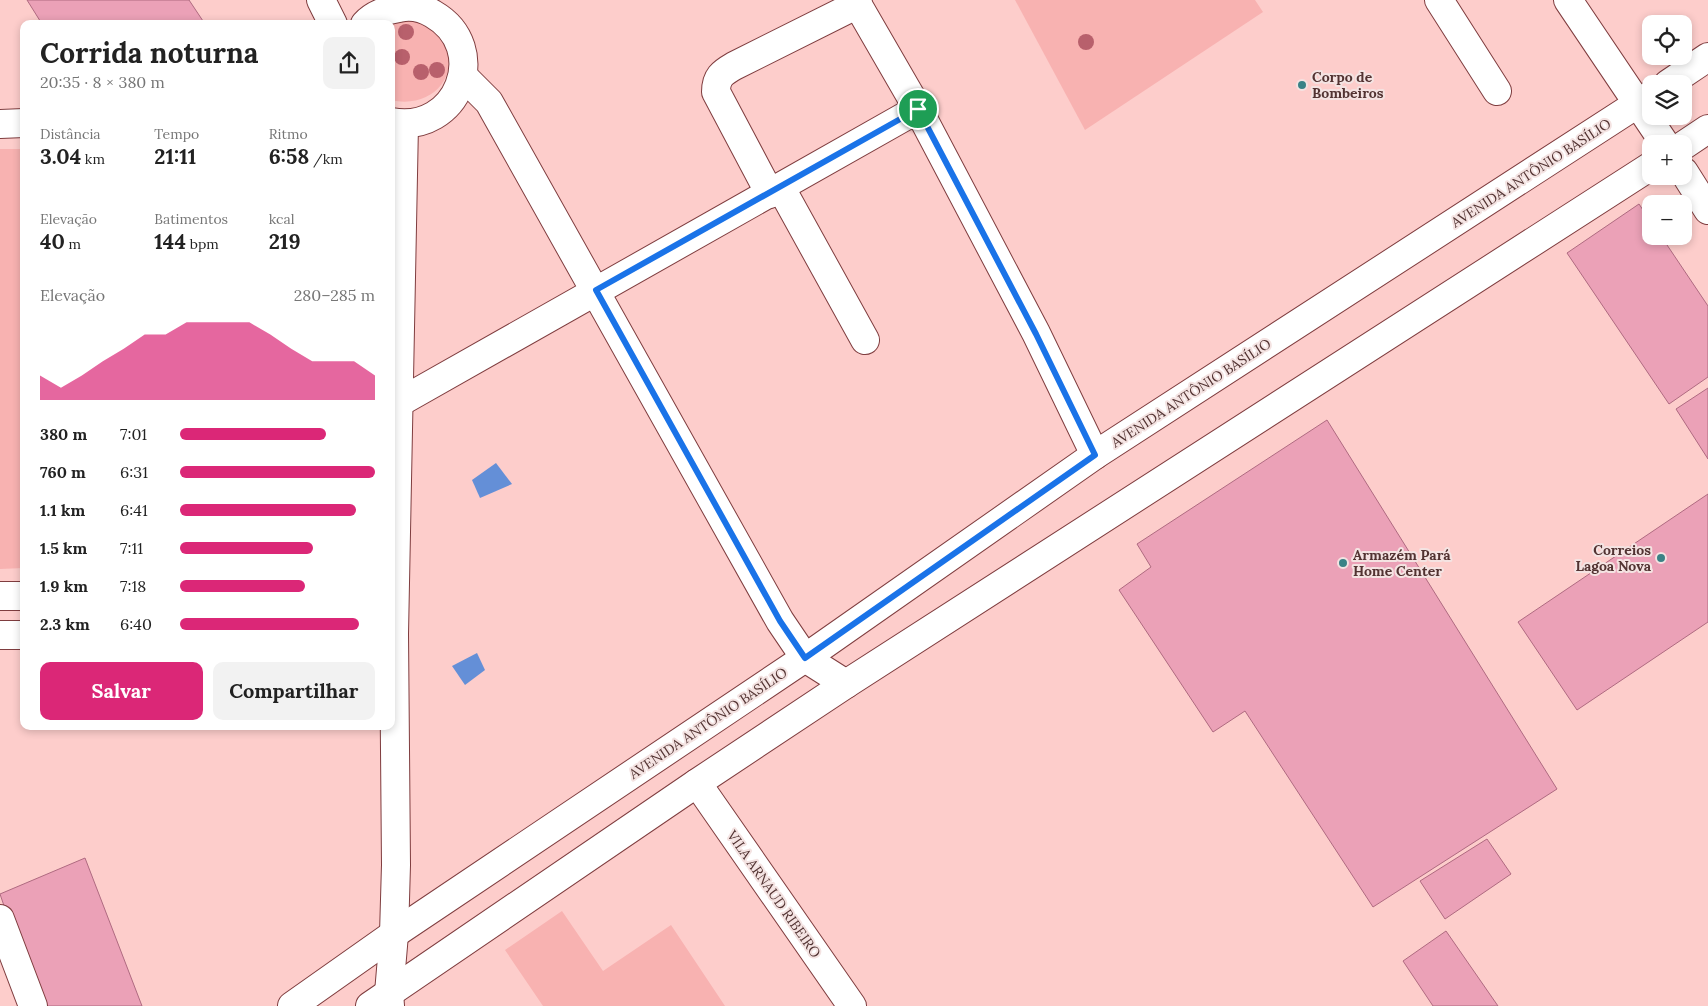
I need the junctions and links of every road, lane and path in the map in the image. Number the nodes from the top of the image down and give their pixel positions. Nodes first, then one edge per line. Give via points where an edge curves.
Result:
1 (321, 0) edge
2 (1438, 0) edge
3 (1568, 0) edge
4 (856, 2) edge
5 (421, 4) edge
6 (331, 20) edge
7 (372, 20) edge
8 (1708, 57) edge
9 (1681, 75) edge
10 (462, 76) junction
11 (1498, 91) dead end
12 (1642, 96) edge
13 (1642, 102) edge
14 (918, 109) junction
15 (20, 123) edge
16 (398, 123) edge
17 (0, 124) edge
18 (1708, 129) edge
19 (1692, 140) edge
20 (1642, 172) edge
21 (1692, 185) edge
22 (776, 191) junction
23 (1708, 210) edge
24 (596, 290) junction
25 (865, 340) dead end
26 (400, 402) junction
27 (1095, 455) junction
28 (395, 536) edge
29 (0, 596) edge
30 (20, 596) edge
31 (0, 635) edge
32 (20, 635) edge
33 (805, 658) junction
34 (846, 684) junction
35 (394, 730) edge
36 (697, 783) junction
37 (0, 919) edge
38 (394, 934) junction
39 (383, 1002) edge
40 (33, 1006) edge
41 (292, 1006) edge
42 (852, 1006) edge

1 - 6 street
2 - 11 street
3 - 12 street
4 - 14 street
4 - 22 street via 734,66 720,74 716,82 716,92
5 - 7 street via 385,11
5 - 10 street via 452,30 460,44 464,60
8 - 9 street
10 - 16 street via 458,92 435,115 420,122
10 - 24 street via 490,102
13 - 27 street, AVENIDA ANTÔNIO BASÍLIO
14 - 22 street
14 - 27 street via 1036,334
15 - 17 street
16 - 26 street
18 - 19 street
20 - 34 street
21 - 23 street
22 - 24 street
22 - 25 street
24 - 26 street
24 - 33 street via 780,621
26 - 28 street
27 - 33 street, AVENIDA ANTÔNIO BASÍLIO
29 - 30 street
31 - 32 street
33 - 34 street
33 - 38 street, AVENIDA ANTÔNIO BASÍLIO
34 - 36 street
35 - 38 street
36 - 39 street
36 - 42 street, VILA ARNAUD RIBEIRO
37 - 40 street
38 - 39 street
38 - 41 street, AVENIDA ANTÔNIO BASÍLIO

